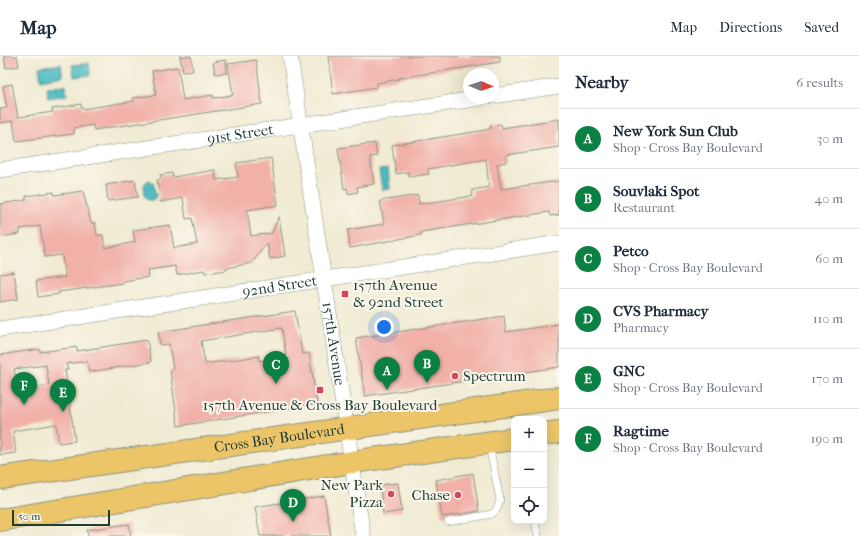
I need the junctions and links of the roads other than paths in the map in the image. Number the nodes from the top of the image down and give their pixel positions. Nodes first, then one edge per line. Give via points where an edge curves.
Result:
1 (290, 56) edge
2 (559, 86) edge
3 (499, 95) edge
4 (463, 101) edge
5 (301, 125) junction
6 (0, 170) edge
7 (559, 243) edge
8 (325, 280) junction
9 (0, 329) edge
10 (555, 398) edge
11 (347, 429) junction
12 (559, 432) edge
13 (547, 434) edge
14 (511, 439) edge
15 (489, 442) junction
16 (352, 462) junction
17 (0, 478) edge
18 (0, 520) edge
19 (448, 522) dead end
20 (536, 524) edge
21 (363, 536) edge
22 (538, 536) edge

1 - 5 street, 157th Avenue
2 - 3 street
4 - 5 street, 91st Street
5 - 6 street, 91st Street
5 - 8 street, 157th Avenue
7 - 8 street, 92nd Street
8 - 9 street, 92nd Street
8 - 11 street, 157th Avenue
10 - 11 main road, Cross Bay Boulevard
10 - 16 main road via 536,414 376,439
11 - 16 street, 157th Avenue
11 - 17 main road, Cross Bay Boulevard
12 - 13 main road
14 - 15 main road
15 - 16 main road
15 - 19 lane via 500,500 497,509 492,514
16 - 18 main road
16 - 21 street, 157th Avenue
20 - 22 lane

